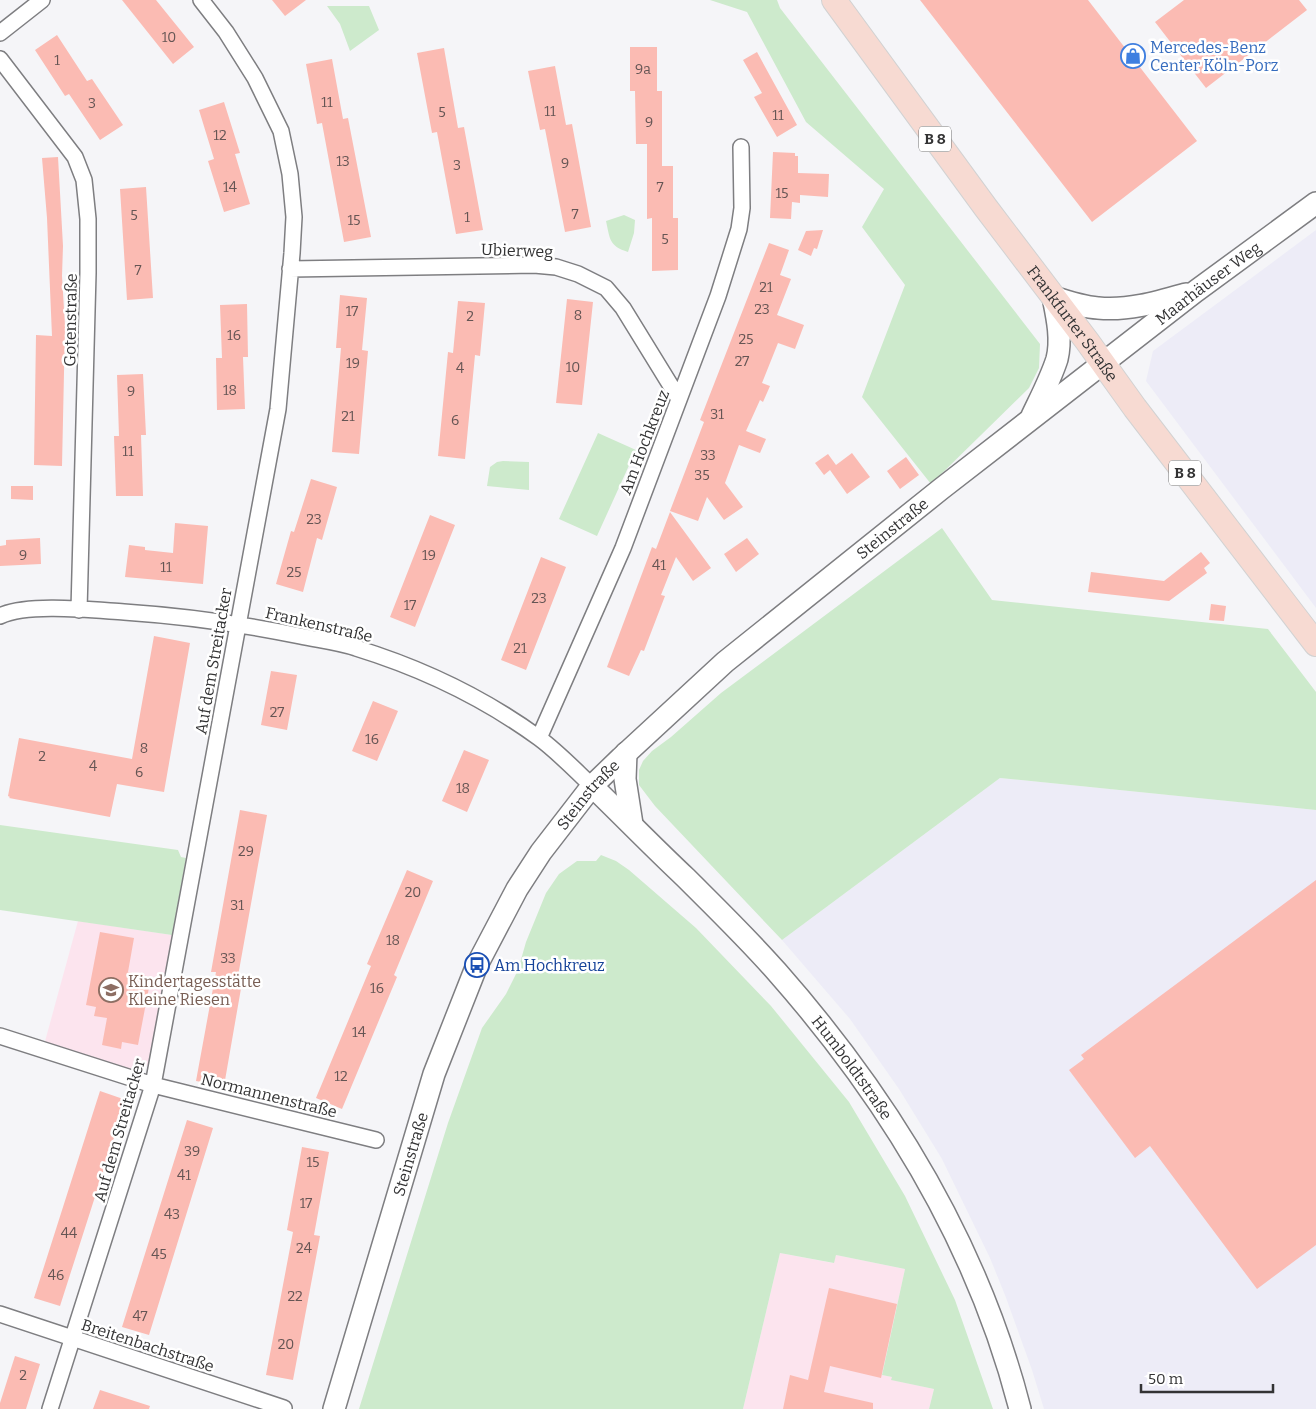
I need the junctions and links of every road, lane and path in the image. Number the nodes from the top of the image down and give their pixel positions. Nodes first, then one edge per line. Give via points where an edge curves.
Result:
1 (42, 0) edge
2 (201, 0) edge
3 (834, 0) edge
4 (0, 33) edge
5 (0, 59) edge
6 (741, 147) dead end
7 (1316, 203) edge
8 (290, 269) junction
9 (1196, 291) junction
10 (1053, 297) junction
11 (1103, 364) junction
12 (679, 399) junction
13 (1029, 420) junction
14 (79, 610) junction
15 (0, 616) edge
16 (238, 624) junction
17 (1316, 644) edge
18 (539, 738) junction
19 (626, 753) junction
20 (592, 786) junction
21 (632, 824) junction
22 (0, 1036) edge
23 (153, 1085) junction
24 (376, 1140) dead end
25 (0, 1314) edge
26 (73, 1338) junction
27 (284, 1408) edge
28 (50, 1409) edge
29 (334, 1409) edge
30 (1020, 1409) edge

1 - 4 street
2 - 8 street, Auf dem Streitacker via 252,74 281,131 290,174 294,218
3 - 10 main road, Frankfurter Straße / B 8
5 - 14 street, Gotenstraße via 70,149 84,180 88,264
6 - 12 street, Am Hochkreuz via 739,229
7 - 9 main road, Maarhäuser Weg
8 - 12 street, Ubierweg via 534,265 578,274 606,288 623,308
8 - 16 street, Auf dem Streitacker via 278,409
9 - 10 main road via 1154,303 1119,308 1099,308
9 - 11 main road, Maarhäuser Weg
10 - 11 main road, Frankfurter Straße / B 8
10 - 13 main road via 1058,325 1057,358
11 - 13 main road, Steinstraße
11 - 17 main road, Frankfurter Straße / B 8
12 - 18 street, Am Hochkreuz via 622,548
13 - 19 main road, Steinstraße via 725,662
14 - 15 street, Frankenstraße via 16,611
14 - 16 street, Frankenstraße
16 - 18 street, Frankenstraße via 349,646 412,667 479,699
16 - 23 street, Auf dem Streitacker
18 - 20 street, Frankenstraße
19 - 20 main road, Steinstraße
19 - 21 main road via 625,779
20 - 21 main road, Humboldtstraße
20 - 29 main road, Steinstraße via 517,889 477,965 434,1074
21 - 30 main road, Humboldtstraße via 777,972 835,1041 890,1118 937,1197 978,1284
22 - 23 street, Normannenstraße
23 - 24 street, Normannenstraße
23 - 26 street, Auf dem Streitacker
25 - 26 street, Breitenbachstraße
26 - 27 street, Breitenbachstraße
26 - 28 street, Auf dem Streitacker

